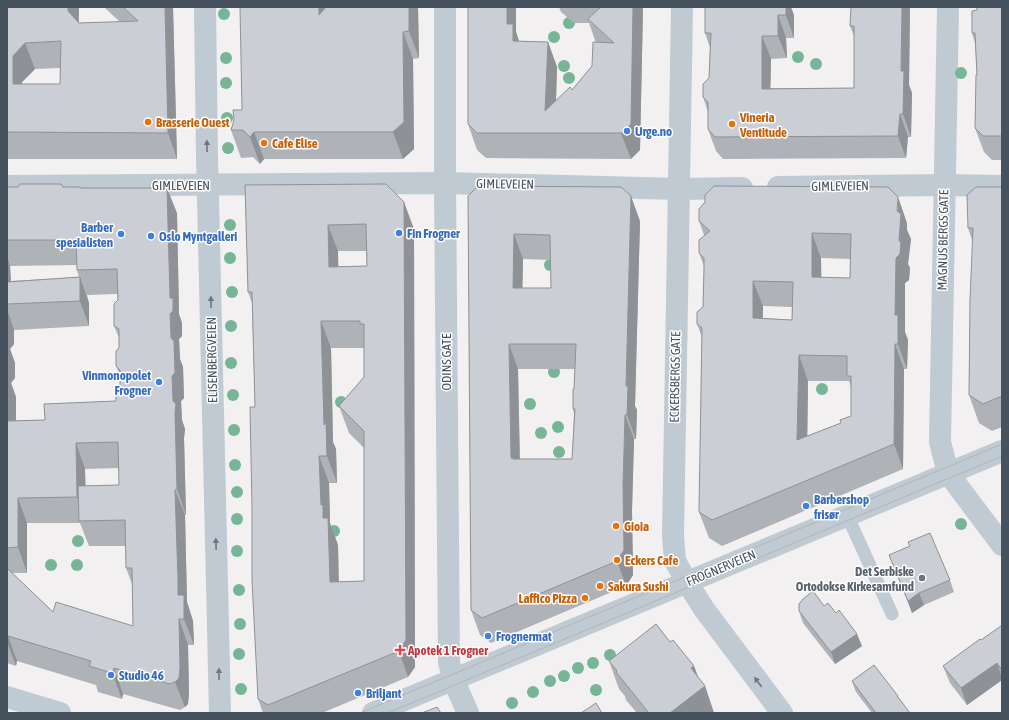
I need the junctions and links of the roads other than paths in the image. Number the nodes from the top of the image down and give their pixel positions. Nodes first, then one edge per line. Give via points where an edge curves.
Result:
1 (205, 7) edge
2 (445, 7) edge
3 (682, 7) edge
4 (948, 7) edge
5 (445, 183) junction
6 (208, 185) junction
7 (944, 185) junction
8 (7, 186) edge
9 (1002, 186) edge
10 (679, 189) junction
11 (1002, 451) edge
12 (948, 473) junction
13 (846, 515) junction
14 (1002, 545) edge
15 (687, 582) junction
16 (892, 614) dead end
17 (453, 679) junction
18 (7, 697) edge
19 (60, 713) edge
20 (220, 713) edge
21 (373, 713) edge
22 (468, 713) edge
23 (782, 713) edge

6 -> 1 street, ELISENBERGVEIEN
2 - 5 street, ODINS GATE
3 - 10 street, ECKERSBERGS GATE
4 - 7 street, MAGNUS BERGS GATE
5 - 6 street, GIMLEVEIEN
5 - 10 street, GIMLEVEIEN
5 - 17 street, ODINS GATE via 449,662
6 - 8 street, GIMLEVEIEN
20 -> 6 street, ELISENBERGVEIEN
7 - 9 street, GIMLEVEIEN
7 - 10 street, GIMLEVEIEN
7 - 12 street, MAGNUS BERGS GATE via 940,442
10 - 15 street, ECKERSBERGS GATE via 672,536 675,561
11 - 12 street, FROGNERVEIEN
12 - 13 street, FROGNERVEIEN
12 - 14 street
13 - 15 street, FROGNERVEIEN
13 - 16 lane
15 - 17 street, FROGNERVEIEN
23 -> 15 street, ECKERSBERGS GATE via 704,609
17 - 21 street, FROGNERVEIEN
17 - 22 street, ODINS GATE
18 - 19 street

